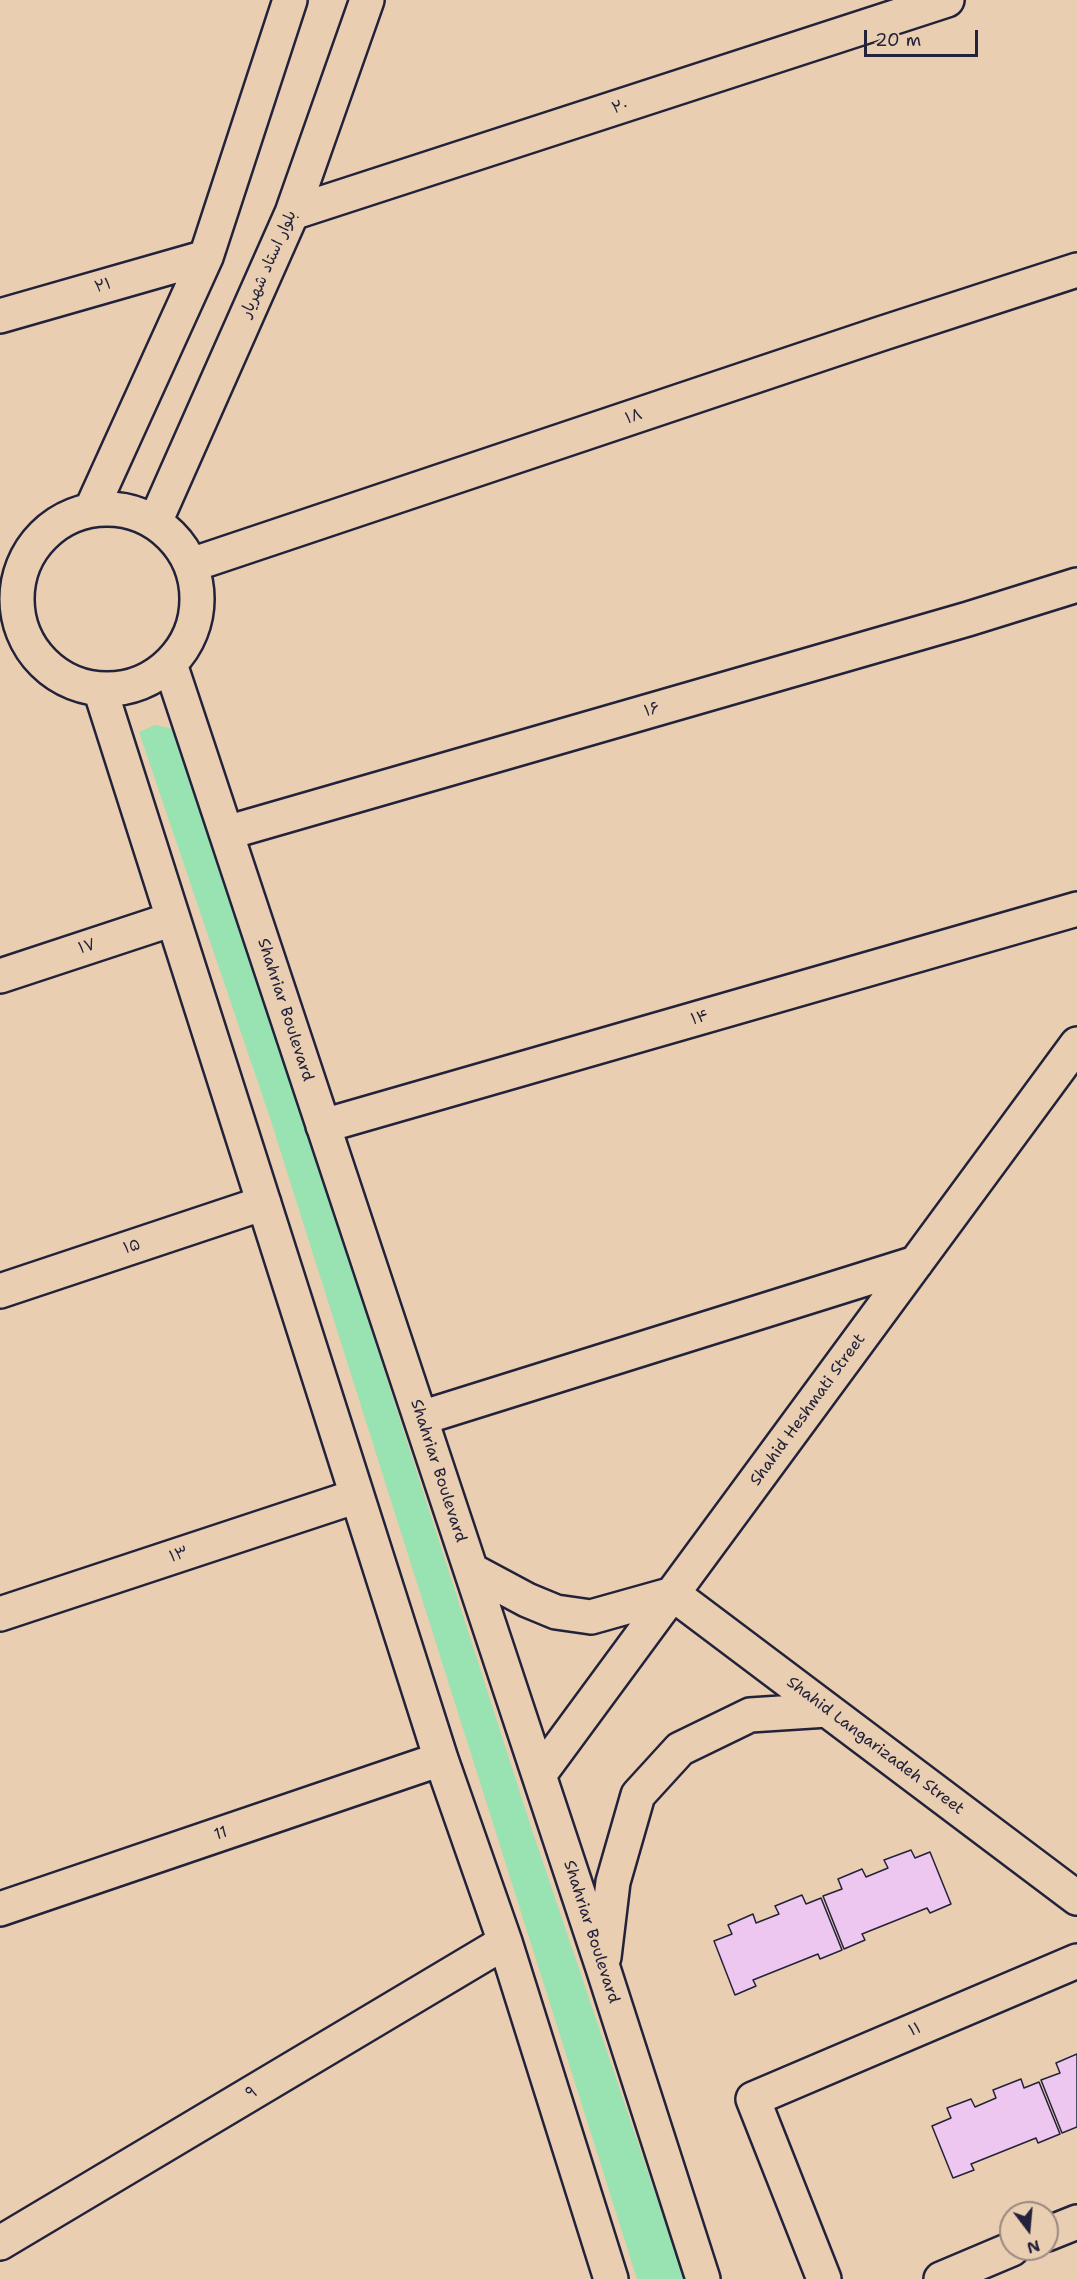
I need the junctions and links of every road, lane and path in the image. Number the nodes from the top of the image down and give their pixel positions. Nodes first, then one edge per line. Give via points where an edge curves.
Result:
1 (290, 0) edge
2 (367, 0) edge
3 (948, 0) edge
4 (292, 213) junction
5 (206, 257) junction
6 (1077, 270) edge
7 (0, 316) edge
8 (91, 510) junction
9 (155, 522) junction
10 (191, 565) junction
11 (1077, 585) edge
12 (10, 627) edge
13 (170, 664) junction
14 (100, 689) junction
15 (226, 832) junction
16 (1077, 909) edge
17 (173, 919) junction
18 (0, 976) edge
19 (1077, 1044) edge
20 (323, 1126) junction
21 (264, 1203) junction
22 (916, 1263) junction
23 (0, 1291) edge
24 (421, 1418) junction
25 (357, 1496) junction
26 (471, 1570) junction
27 (673, 1594) junction
28 (0, 1614) edge
29 (827, 1710) junction
30 (441, 1759) junction
31 (539, 1775) junction
32 (1077, 1898) edge
33 (0, 1909) edge
34 (505, 1942) junction
35 (1077, 1961) edge
36 (603, 1968) junction
37 (1077, 2222) edge
38 (1059, 2229) edge
39 (0, 2243) edge
40 (999, 2254) edge
41 (600, 2276) edge
42 (703, 2279) edge
43 (824, 2279) edge
44 (941, 2279) edge

1 - 5 street
2 - 4 street, بلوار استاد شهریار
3 - 4 street, ۲۰
4 - 9 street, بلوار استاد شهریار
5 - 7 street, ۲۱
5 - 8 street
6 - 10 street, ۱۸
8 - 9 street via 113,509
8 - 12 street via 63,520 39,539 24,564
9 - 10 street via 176,541
10 - 13 street via 197,594 194,624
11 - 15 street, ۱۶
12 - 14 street via 47,667 69,681
13 - 14 street via 131,686
13 - 15 street, Shahriar Boulevard
14 - 17 street
15 - 20 street, Shahriar Boulevard
16 - 20 street, ۱۴
17 - 18 street, ۱۷
17 - 21 street
19 - 22 street, Shahid Heshmati Street
20 - 24 street, Shahriar Boulevard
21 - 23 street, ۱۵
21 - 25 street
22 - 24 street
22 - 27 street, Shahid Heshmati Street
24 - 26 street, Shahriar Boulevard
25 - 28 street, ۱۳
25 - 30 street
26 - 27 street via 546,1608 591,1617
26 - 31 street, Shahriar Boulevard
27 - 29 street, Shahid Langarizadeh Street
27 - 31 street, Shahid Heshmati Street
29 - 32 street, Shahid Langarizadeh Street
29 - 36 street via 750,1715 680,1749 638,1795 613,1882
30 - 33 street, 11
30 - 34 street
31 - 36 street, Shahriar Boulevard
34 - 39 street, ۹
34 - 41 street
35 - 43 street, ۱۱ via 753,2099
36 - 42 street, Shahriar Boulevard
37 - 38 street
40 - 44 street

